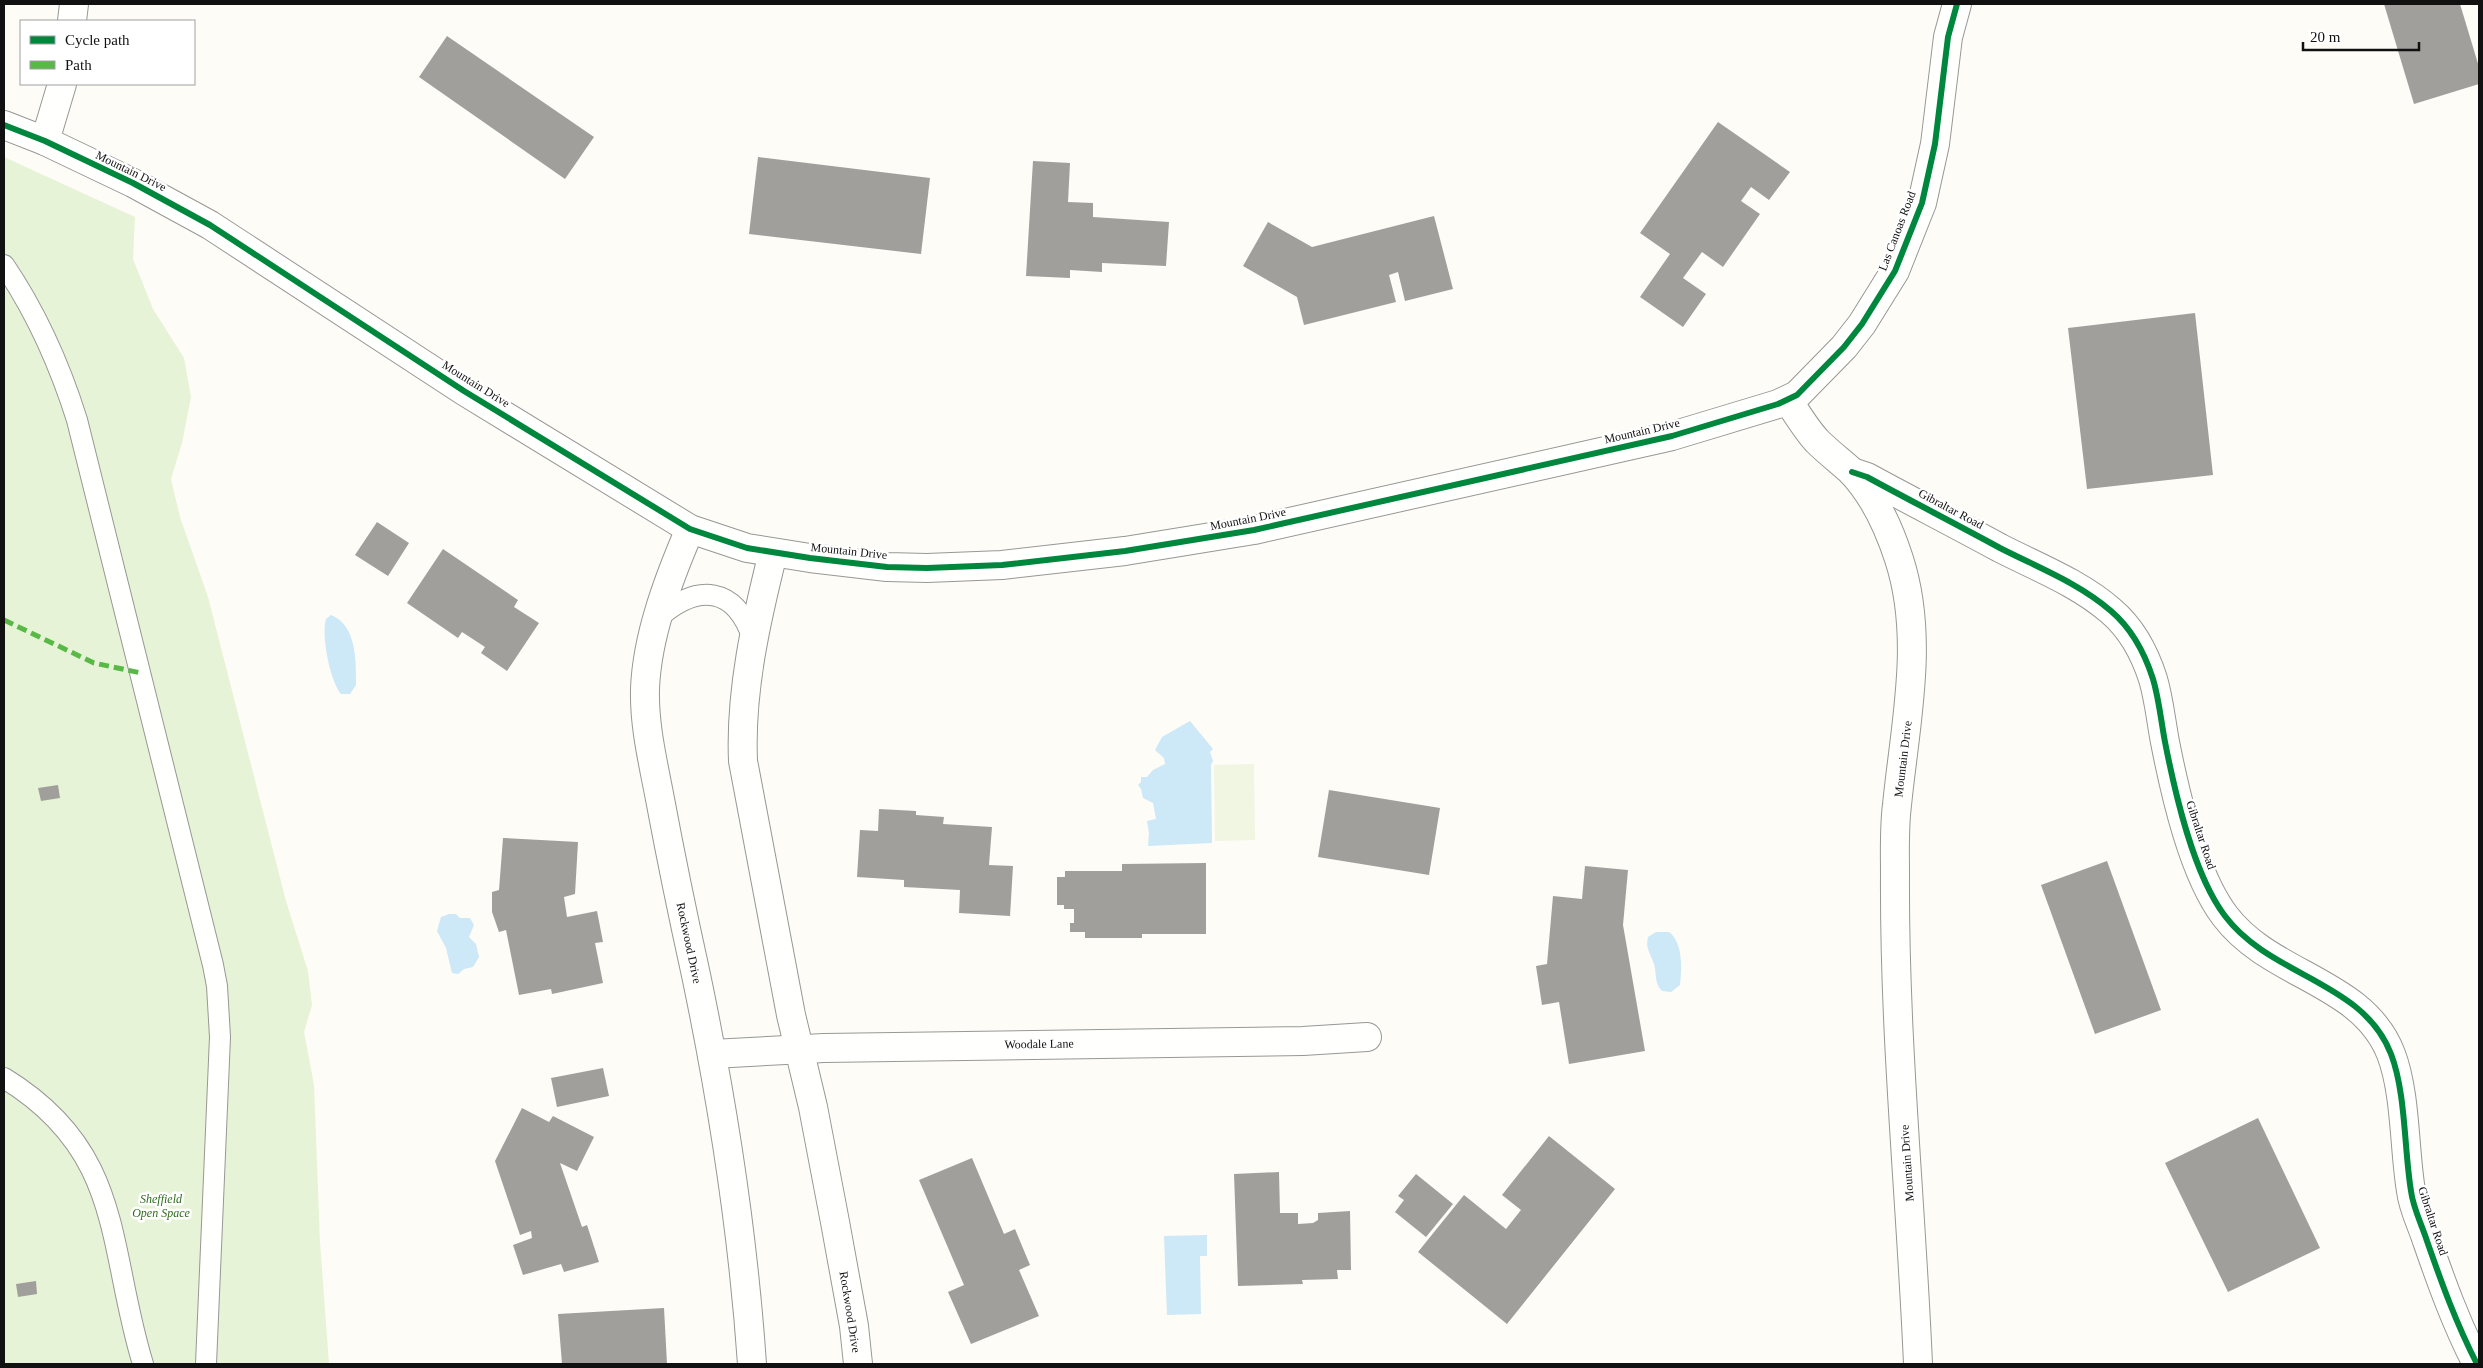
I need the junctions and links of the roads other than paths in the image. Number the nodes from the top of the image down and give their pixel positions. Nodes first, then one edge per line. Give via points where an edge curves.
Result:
1 (74, 4) edge
2 (1958, 4) edge
3 (72, 20) edge
4 (62, 85) edge
5 (4, 125) edge
6 (45, 141) junction
7 (4, 265) edge
8 (1788, 400) junction
9 (1852, 472) junction
10 (690, 529) junction
11 (773, 553) junction
12 (658, 618) junction
13 (753, 639) junction
14 (1367, 1037) dead end
15 (798, 1050) junction
16 (712, 1054) junction
17 (4, 1078) edge
18 (144, 1364) edge
19 (206, 1364) edge
20 (752, 1364) edge
21 (858, 1364) edge
22 (1918, 1364) edge
23 (2477, 1364) edge

1 - 3 street
2 - 8 street, Las Canoas Road via 1948,37 1935,144 1922,204 1895,271 1844,347 1805,388
4 - 6 street
5 - 6 street, Mountain Drive
6 - 10 street, Mountain Drive via 210,225 464,391
7 - 19 lane via 60,370 77,420 214,964 220,1037
8 - 9 street, Mountain Drive via 1816,440
8 - 11 street, Mountain Drive via 1672,436 1300,520 1166,546 1058,560 927,568 887,567
9 - 22 street, Mountain Drive via 1885,522 1900,560 1911,616 1909,702 1897,806 1895,921
9 - 23 street, Gibraltar Road via 2080,590 2126,625 2154,681 2174,788 2202,876 2223,914 2259,950 2346,998 2380,1032 2390,1053 2397,1077 2411,1195 2454,1320
10 - 11 street, Mountain Drive
10 - 12 street, Rockwood Drive
11 - 13 street, Rockwood Drive
12 - 13 lane via 679,603 713,595 736,606
12 - 16 street, Rockwood Drive via 647,665 645,714 648,740
13 - 15 street, Rockwood Drive via 742,726 743,761
14 - 15 street, Woodale Lane via 1303,1041
15 - 16 street, Woodale Lane
15 - 21 street, Rockwood Drive via 835,1222
16 - 20 street, Rockwood Drive via 737,1206
17 - 18 lane via 64,1128 94,1173 110,1216 129,1310

